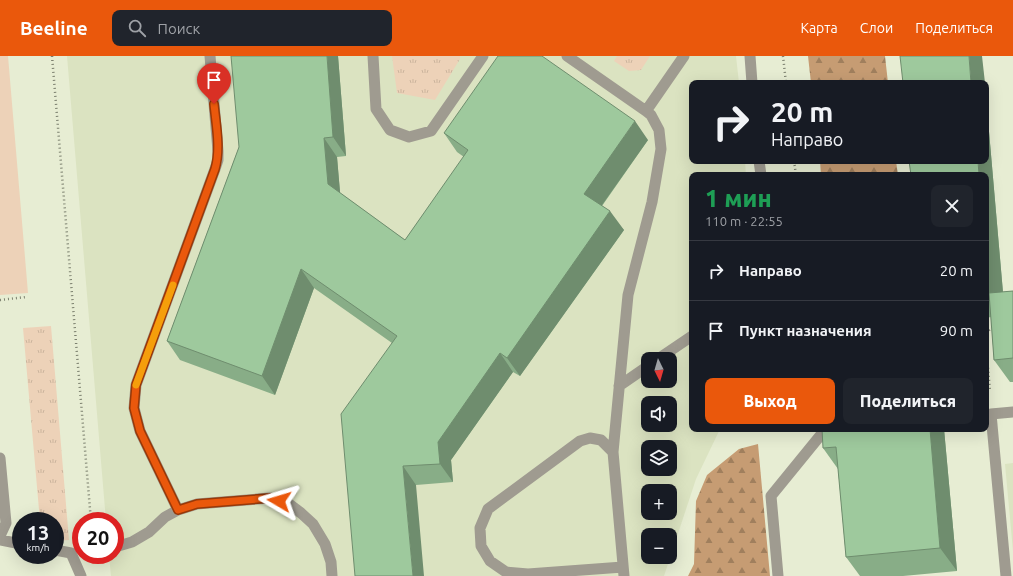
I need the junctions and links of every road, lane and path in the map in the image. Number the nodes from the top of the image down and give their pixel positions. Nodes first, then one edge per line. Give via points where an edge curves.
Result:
1 (52, 56) edge
2 (210, 56) edge
3 (372, 56) edge
4 (483, 56) edge
5 (568, 56) edge
6 (684, 56) edge
7 (750, 56) edge
8 (783, 56) edge
9 (752, 80) edge
10 (786, 80) edge
11 (646, 111) junction
12 (26, 297) dead end
13 (0, 300) edge
14 (997, 322) edge
15 (989, 330) edge
16 (689, 338) edge
17 (668, 352) edge
18 (641, 371) edge
19 (619, 386) junction
20 (989, 386) edge
21 (1013, 412) edge
22 (991, 414) junction
23 (823, 432) edge
24 (612, 452) junction
25 (0, 458) edge
26 (178, 510) junction
27 (90, 512) edge
28 (0, 536) edge
29 (0, 540) edge
30 (12, 542) edge
31 (124, 544) edge
32 (78, 564) edge
33 (624, 572) edge
34 (81, 576) edge
35 (332, 576) edge
36 (778, 576) edge
37 (1006, 576) edge

1 - 27 path
2 - 26 lane via 218,160 136,385 134,408 140,431
3 - 4 lane via 376,110 390,130 409,137 431,131
5 - 11 lane
6 - 11 lane
7 - 9 lane
8 - 10 path
11 - 19 lane via 659,130 661,149 652,202 628,295
12 - 13 path
14 - 15 path
16 - 17 lane
18 - 19 lane
19 - 24 lane
20 - 22 path
21 - 22 lane
22 - 37 lane
23 - 36 lane via 771,496
24 - 33 lane
24 - 33 lane via 601,440 580,440 488,509 480,528 481,546 490,561 506,572
25 - 28 lane via 6,523
26 - 31 lane via 165,517 149,532
26 - 35 lane via 197,504 270,498 289,504 313,524 325,544 331,562
29 - 30 lane
32 - 34 lane

